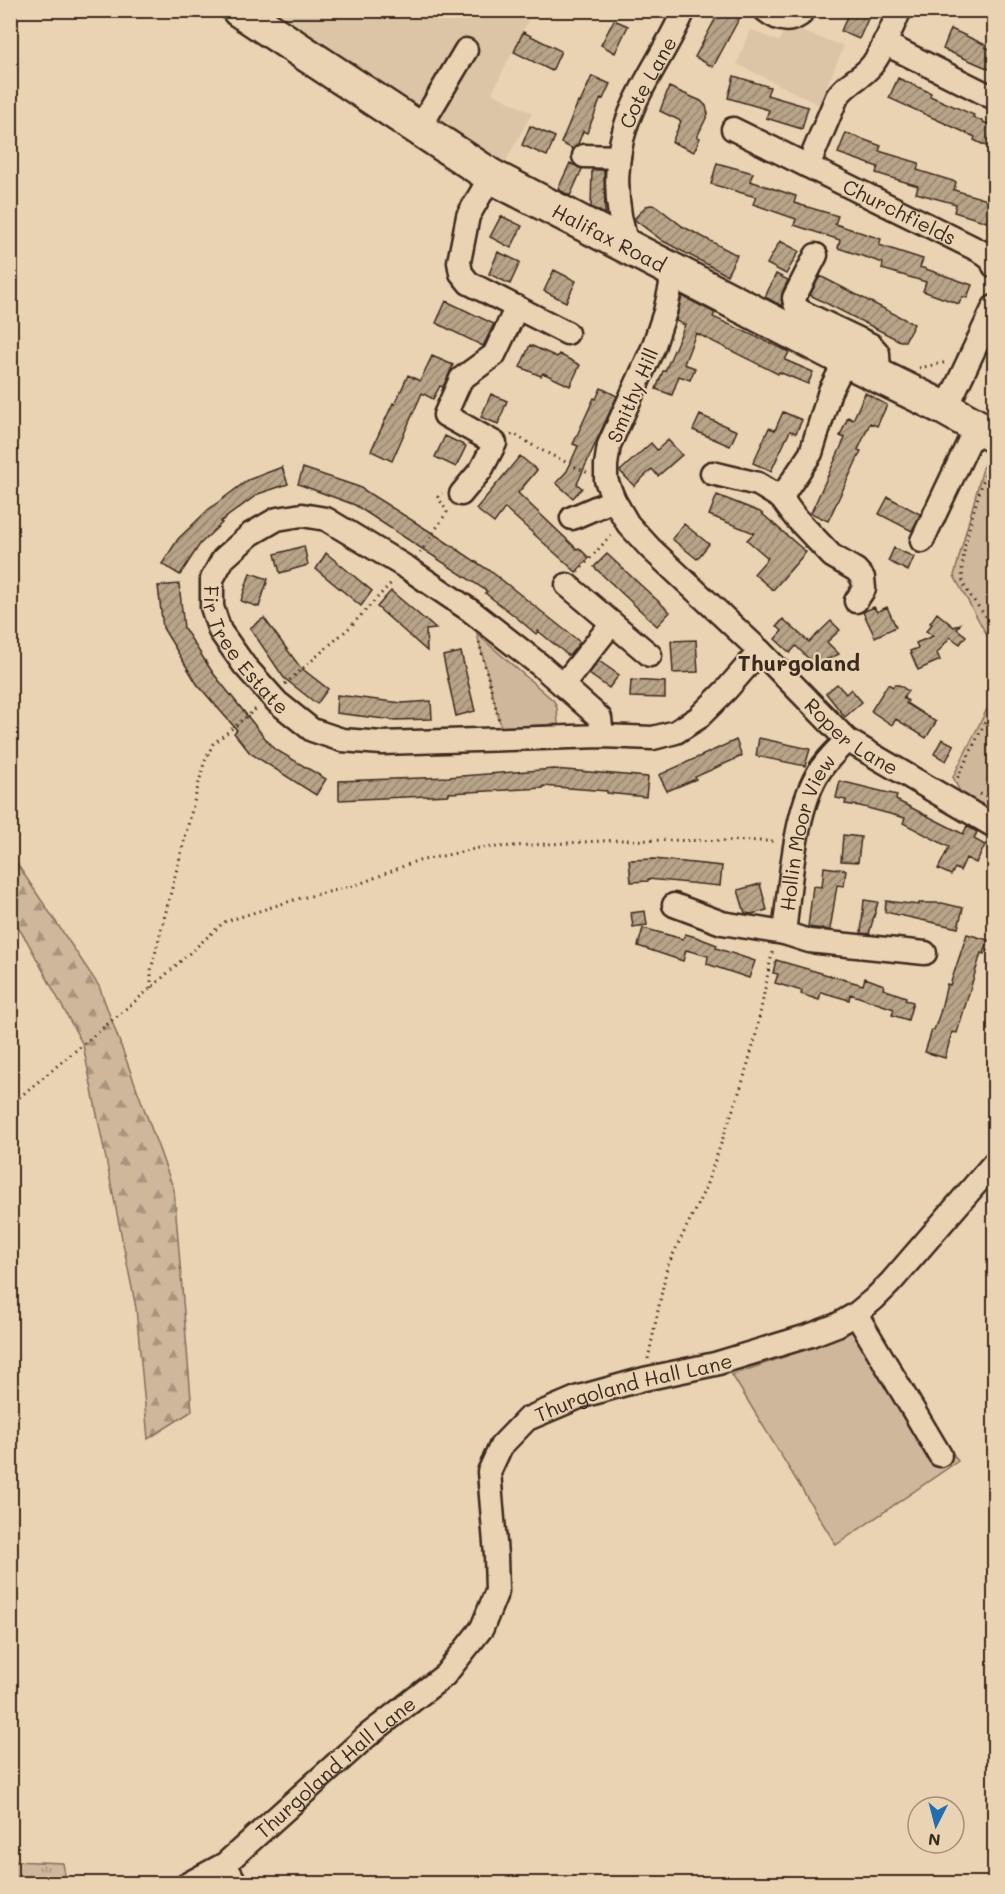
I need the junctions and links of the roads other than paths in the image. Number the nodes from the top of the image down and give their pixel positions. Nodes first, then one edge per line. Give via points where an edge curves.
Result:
1 (239, 10) edge
2 (684, 10) edge
3 (765, 10) edge
4 (801, 10) edge
5 (900, 10) edge
6 (884, 43) junction
7 (466, 50) dead end
8 (994, 98) edge
9 (419, 129) junction
10 (733, 129) dead end
11 (584, 156) dead end
12 (619, 157) junction
13 (808, 166) junction
14 (491, 176) junction
15 (630, 249) junction
16 (816, 255) dead end
17 (993, 259) edge
18 (669, 269) junction
19 (517, 307) junction
20 (994, 307) edge
21 (794, 320) junction
22 (567, 333) dead end
23 (846, 360) junction
24 (879, 376) junction
25 (946, 409) junction
26 (988, 439) edge
27 (712, 473) dead end
28 (610, 490) junction
29 (461, 494) dead end
30 (781, 498) junction
31 (572, 518) dead end
32 (922, 542) dead end
33 (567, 585) road end
34 (856, 601) dead end
35 (612, 623) junction
36 (760, 651) junction
37 (650, 655) dead end
38 (563, 685) junction
39 (602, 736) junction
40 (847, 740) junction
41 (994, 826) edge
42 (674, 905) dead end
43 (780, 933) junction
44 (925, 953) dead end
45 (994, 1163) edge
46 (856, 1314) junction
47 (940, 1455) dead end
48 (225, 1864) junction
49 (188, 1884) edge
50 (236, 1884) edge

1 - 9 highway, Halifax Road
2 - 12 street, Cote Lane via 633,106
3 - 4 street via 786,20 793,20
5 - 6 street
6 - 8 street
6 - 13 street via 872,65 837,97
7 - 9 street
9 - 14 highway, Halifax Road
10 - 13 street, Churchfields
11 - 12 street
12 - 15 street, Cote Lane via 618,206
13 - 17 street, Churchfields
14 - 15 highway, Halifax Road
14 - 19 street via 468,216 459,262 461,273 469,283
15 - 18 highway, Halifax Road
16 - 21 street via 794,298 798,310
18 - 21 highway, Halifax Road
18 - 28 street, Smithy Hill via 665,312 653,348 609,445 606,465
19 - 22 street
19 - 29 street via 494,355 461,379 445,415 495,443 481,470
20 - 25 street
21 - 23 highway, Halifax Road
21 - 24 street via 871,345 878,353
23 - 24 highway, Halifax Road
23 - 30 street via 830,391 811,453
24 - 25 highway, Halifax Road
25 - 26 highway, Halifax Road
26 - 32 street
27 - 30 street via 758,484
28 - 31 street
28 - 36 street, Roper Lane via 625,519 650,548
30 - 34 street via 832,556 863,578 864,588
33 - 35 street
35 - 37 street
35 - 38 street
36 - 39 street, Fir Tree Estate via 698,718 676,732 653,738
36 - 40 street, Roper Lane
38 - 39 street, Fir Tree Estate via 600,718
38 - 39 street, Fir Tree Estate via 471,611 326,519 302,515 277,519 251,534 224,559 212,579 212,607 220,631 277,702 312,730 342,740 382,743
40 - 41 street, Roper Lane
40 - 43 street, Hollin Moor View via 817,776 807,800
42 - 43 street, Hollin Moor View via 722,923
43 - 44 street, Hollin Moor View via 809,941
45 - 46 street, Thurgoland Hall Lane via 891,1282
46 - 47 street
46 - 48 street, Thurgoland Hall Lane via 811,1335 715,1364 579,1397 527,1419 501,1446 489,1472 497,1591 482,1628 445,1675 367,1736
48 - 49 street, Thurgoland Hall Lane
48 - 50 street

